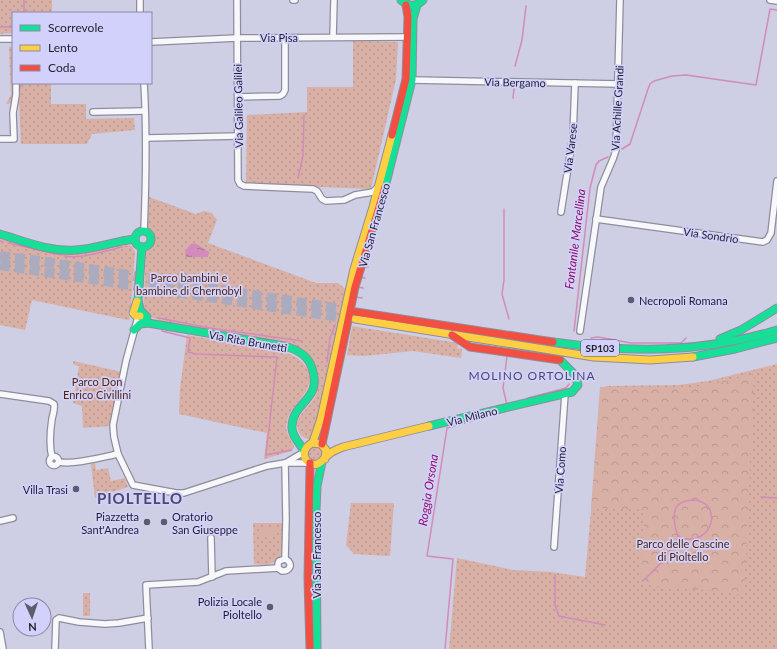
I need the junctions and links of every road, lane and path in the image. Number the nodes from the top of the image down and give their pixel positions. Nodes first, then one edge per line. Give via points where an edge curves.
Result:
1 (140, 0) edge
2 (237, 0) edge
3 (334, 0) edge
4 (423, 0) edge
5 (620, 0) edge
6 (770, 0) edge
7 (777, 1) edge
8 (404, 2) edge
9 (416, 5) junction
10 (140, 12) edge
11 (285, 37) junction
12 (333, 37) junction
13 (408, 37) junction
14 (12, 38) edge
15 (237, 38) junction
16 (0, 39) edge
17 (152, 42) edge
18 (412, 80) junction
19 (574, 83) junction
20 (16, 84) edge
21 (144, 84) edge
22 (618, 84) junction
23 (238, 97) junction
24 (145, 111) junction
25 (93, 112) dead end
26 (239, 136) junction
27 (147, 138) junction
28 (0, 139) edge
29 (777, 181) edge
30 (378, 187) junction
31 (362, 194) junction
32 (373, 207) junction
33 (561, 212) dead end
34 (596, 219) junction
35 (144, 231) junction
36 (0, 234) edge
37 (135, 239) junction
38 (142, 247) junction
39 (777, 308) edge
40 (138, 313) junction
41 (151, 324) junction
42 (777, 330) edge
43 (134, 331) junction
44 (478, 331) junction
45 (580, 331) dead end
46 (452, 335) junction
47 (777, 338) edge
48 (569, 393) junction
49 (0, 394) edge
50 (292, 430) junction
51 (311, 443) junction
52 (323, 446) junction
53 (343, 447) junction
54 (304, 451) junction
55 (118, 454) junction
56 (323, 460) junction
57 (284, 463) junction
58 (310, 463) junction
59 (13, 518) dead end
60 (0, 521) edge
61 (211, 538) dead end
62 (554, 547) dead end
63 (285, 559) junction
64 (278, 568) junction
65 (212, 577) junction
66 (148, 618) junction
67 (0, 632) edge
68 (3, 649) edge
69 (55, 649) edge
70 (149, 649) edge
71 (310, 649) edge
72 (317, 649) edge

1 - 10 street
2 - 15 street, Via Galileo Galilei
3 - 12 street
4 - 9 main road
5 - 22 street, Via Achille Grandi
6 - 7 street
8 - 9 main road
8 - 13 main road, Via San Francesco via 408,17
9 - 18 main road, Via San Francesco via 413,19
11 - 12 street, Via Pisa
11 - 15 street, Via Pisa
11 - 23 street via 283,94
12 - 13 street, Via Pisa
13 - 30 main road, Via San Francesco via 406,79
14 - 16 street
15 - 17 street, Via Pisa
15 - 23 street, Via Galileo Galilei
18 - 19 street, Via Bergamo
18 - 52 main road, Via San Francesco via 382,200 355,287
19 - 22 street, Via Bergamo
19 - 33 street, Via Varese via 573,136
20 - 28 street via 13,111 14,139
21 - 24 street
22 - 34 street, Via Achille Grandi via 616,150 601,187
23 - 26 street, Via Galileo Galilei
24 - 25 street
24 - 27 street
26 - 27 street
26 - 31 street, Via Galileo Galilei via 239,182 244,186 315,190 326,201 344,200
27 - 35 street
29 - 34 street, Via Sondrio via 771,233 763,242
30 - 31 street via 373,192
30 - 32 main road, Via San Francesco
31 - 32 street via 372,200
32 - 51 main road, Via San Francesco via 354,269 321,418
34 - 45 street, Via Achille Grandi
35 - 37 main road via 138,233
35 - 38 main road via 150,241
36 - 37 main road via 67,250
37 - 38 main road
38 - 40 main road
39 - 44 main road, SP103 via 745,328 718,340 661,346 603,344
40 - 41 main road, Via Rita Brunetti
40 - 43 street
41 - 43 main road via 140,324
41 - 50 main road, Via Rita Brunetti via 284,346 302,354 312,366 315,382 312,394 295,418
42 - 44 main road, SP103 via 718,344 646,350 590,348
43 - 55 street via 113,425
44 - 46 main road, SP103 via 356,315
46 - 47 main road, SP103 via 590,356 647,360 716,354
46 - 48 main road via 470,347 560,360 575,375 578,383
48 - 53 main road, Via Milano
48 - 62 street, Via Como
49 - 55 street via 49,401 54,404 50,439 52,457 57,458 59,462
50 - 51 main road via 300,440
50 - 54 main road
51 - 52 main road
51 - 54 main road
52 - 53 main road, Via Milano
52 - 56 main road via 326,453
53 - 56 main road, Via Milano
54 - 57 street
54 - 58 main road via 305,458
55 - 57 street via 134,485 176,493 184,493 267,466
56 - 58 main road via 316,464
56 - 72 main road, Via San Francesco via 319,472 316,532
57 - 58 street
57 - 63 street
58 - 71 main road, Via San Francesco
59 - 60 street
61 - 65 street
63 - 64 street via 279,561
63 - 64 street via 290,563 289,569 283,571
64 - 65 street via 226,571
65 - 66 street via 198,582 146,585
66 - 69 street via 105,624 76,622 62,618 56,620
66 - 70 street
67 - 68 street

